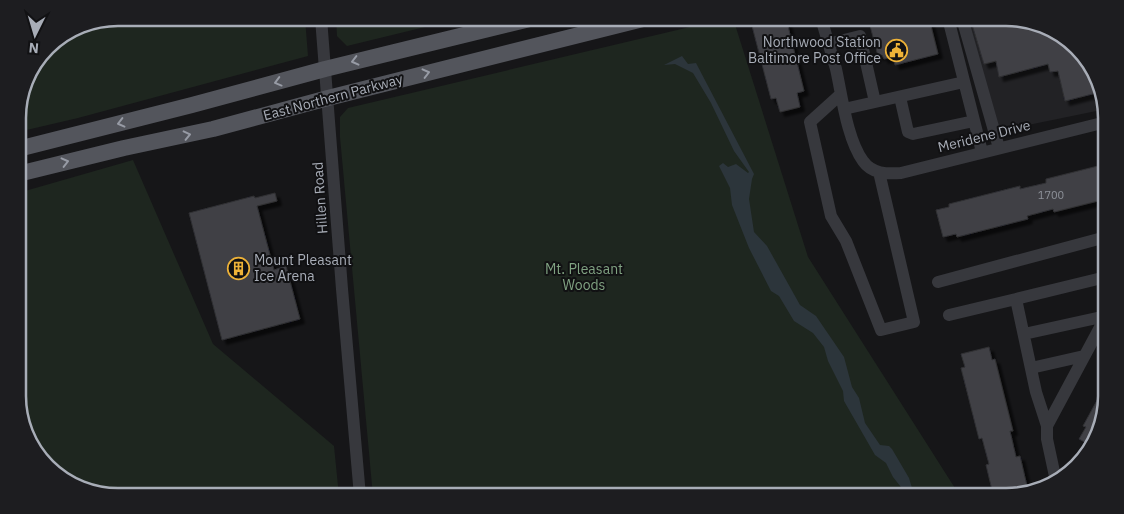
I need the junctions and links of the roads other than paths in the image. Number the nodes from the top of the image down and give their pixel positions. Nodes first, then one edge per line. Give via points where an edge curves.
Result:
1 (322, 26) edge
2 (501, 26) edge
3 (615, 26) edge
4 (823, 26) edge
5 (950, 26) edge
6 (964, 26) edge
7 (828, 44) junction
8 (326, 69) junction
9 (964, 82) junction
10 (841, 94) junction
11 (900, 97) junction
12 (328, 98) junction
13 (875, 102) junction
14 (844, 109) junction
15 (974, 121) junction
16 (1098, 124) edge
17 (26, 147) edge
18 (999, 148) junction
19 (982, 152) junction
20 (875, 170) junction
21 (26, 172) edge
22 (1098, 239) edge
23 (1098, 279) edge
24 (938, 282) dead end
25 (1016, 299) junction
26 (949, 315) dead end
27 (1098, 318) edge
28 (1098, 331) edge
29 (1024, 334) junction
30 (1084, 356) junction
31 (1031, 368) junction
32 (1048, 426) junction
33 (1054, 473) edge
34 (359, 488) edge

1 - 8 street, Hillen Road
2 -> 8 main road, East Northern Parkway
12 -> 3 main road, East Northern Parkway
4 - 7 street
5 - 9 street
6 - 18 street
7 - 10 street
7 - 13 street via 860,36
8 - 12 street, Hillen Road
8 -> 17 main road, East Northern Parkway
9 - 11 street
9 - 15 street
10 - 14 street
10 - 20 street via 810,122 812,136 831,216 846,241 881,330 914,322
11 - 13 street
11 - 15 street via 908,132 913,134
21 -> 12 main road, East Northern Parkway via 214,129
12 - 34 street, Hillen Road
13 - 14 street
14 - 20 street via 857,150 864,162
15 - 19 street
16 - 18 street, Meridene Drive
18 - 19 street, Meridene Drive
19 - 20 street, Meridene Drive via 901,173
22 - 24 street
23 - 25 street
25 - 26 street
25 - 29 street
27 - 29 street
28 - 30 street
29 - 31 street
30 - 31 street
30 - 32 street
31 - 32 street
32 - 33 street via 1047,439

